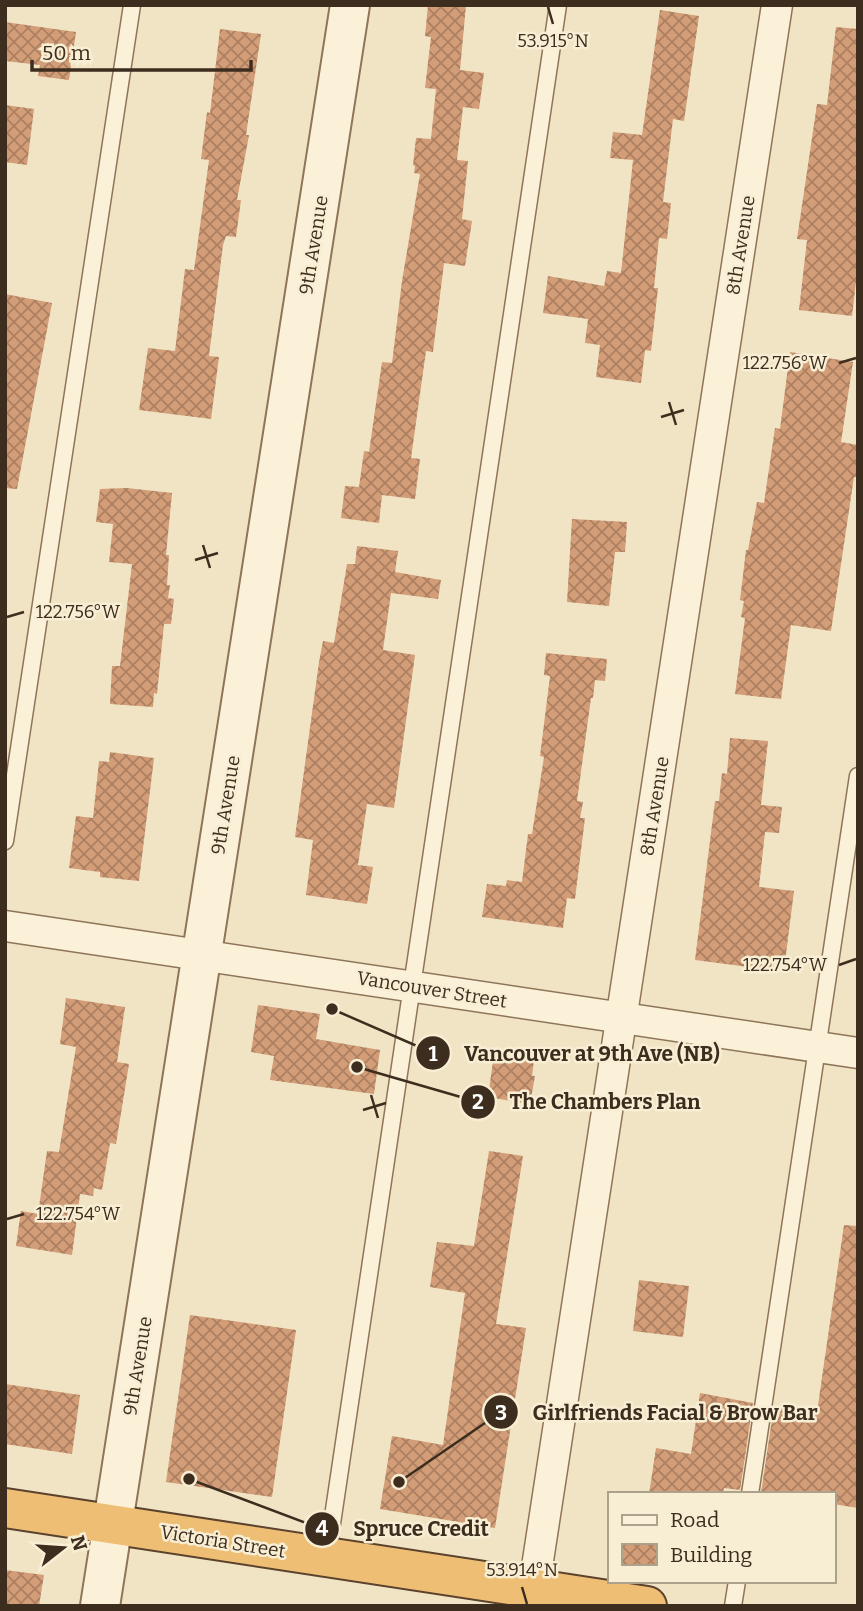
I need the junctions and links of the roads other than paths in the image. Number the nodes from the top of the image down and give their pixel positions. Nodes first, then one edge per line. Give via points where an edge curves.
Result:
1 (132, 5) edge
2 (350, 5) edge
3 (558, 5) edge
4 (777, 5) edge
5 (858, 776) edge
6 (5, 841) edge
7 (5, 926) edge
8 (202, 955) junction
9 (412, 986) junction
10 (621, 1018) junction
11 (817, 1047) junction
12 (858, 1053) edge
13 (750, 1492) edge
14 (5, 1508) edge
15 (112, 1525) junction
16 (327, 1557) junction
17 (737, 1583) edge
18 (532, 1597) edge
19 (100, 1606) edge
20 (648, 1606) edge
21 (733, 1606) edge

1 - 6 lane
2 - 8 street, 9th Avenue
3 - 9 lane
4 - 10 street, 8th Avenue
5 - 11 lane
7 - 8 street, Vancouver Street
8 - 9 street, Vancouver Street
8 - 15 street, 9th Avenue
9 - 10 street, Vancouver Street
9 - 16 lane
10 - 11 street, Vancouver Street
10 - 18 street, 8th Avenue
11 - 12 street, Vancouver Street
11 - 13 lane
14 - 15 highway, Victoria Street
15 - 16 highway, Victoria Street
15 - 19 street, 9th Avenue
16 - 18 highway, Victoria Street
17 - 21 lane
18 - 20 highway, Victoria Street

